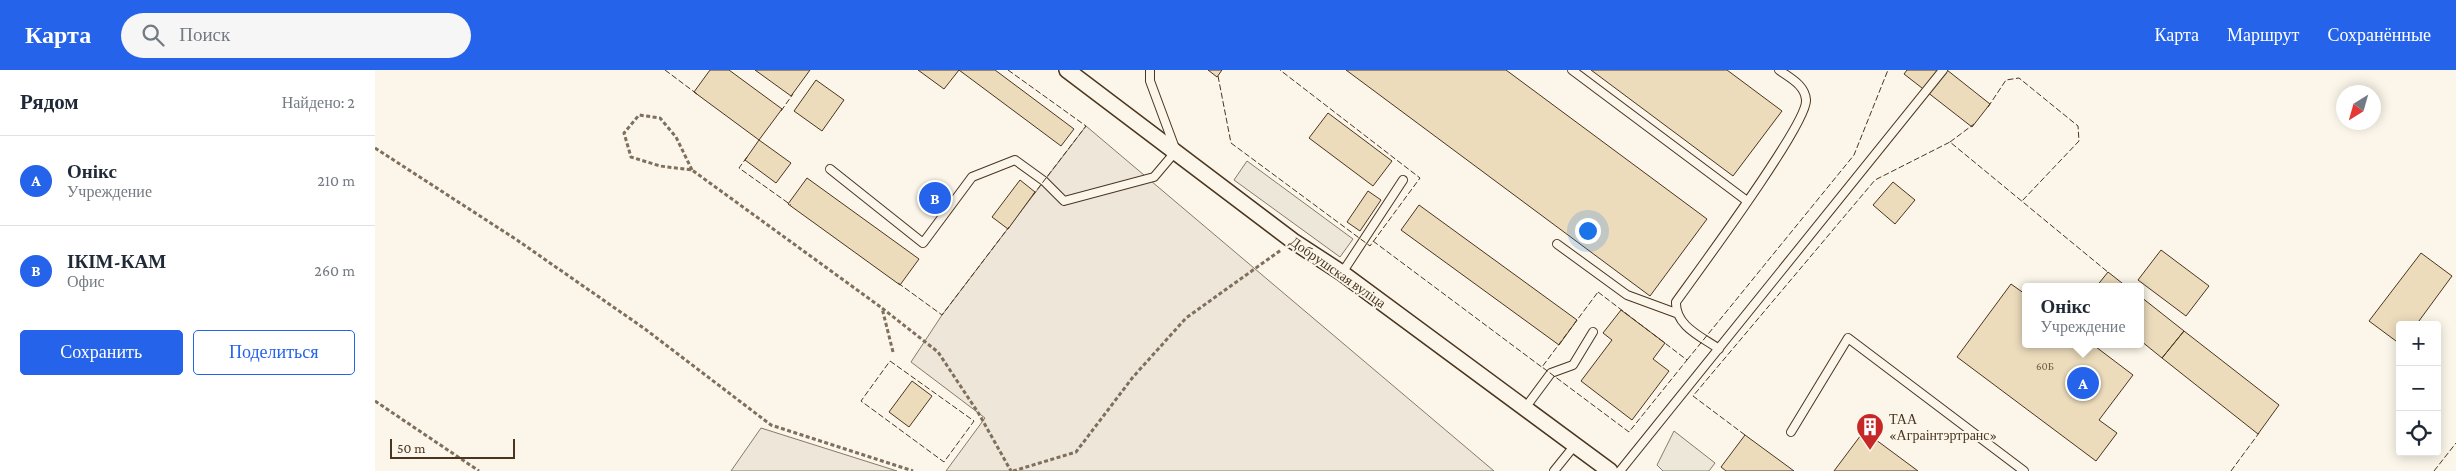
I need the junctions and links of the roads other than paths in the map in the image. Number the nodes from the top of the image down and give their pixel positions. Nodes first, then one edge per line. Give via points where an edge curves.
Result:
1 (1067, 70) edge
2 (1150, 70) edge
3 (1572, 70) edge
4 (1779, 70) edge
5 (1943, 70) edge
6 (1176, 151) junction
7 (829, 168) dead end
8 (1403, 180) dead end
9 (1747, 201) junction
10 (1557, 244) dead end
11 (1342, 273) junction
12 (1676, 313) junction
13 (1593, 332) dead end
14 (1719, 349) junction
15 (1525, 408) junction
16 (1791, 432) dead end
17 (1575, 445) junction
18 (1555, 471) edge
19 (1610, 471) edge
20 (1620, 471) edge
21 (2024, 471) edge

1 - 6 street, Добрушская вуліца
2 - 6 lane via 1150,81
3 - 9 lane
4 - 9 lane via 1805,92 1807,103 1790,138
5 - 14 lane
6 - 7 lane via 1153,178 1065,201 1015,160 973,177 923,243
6 - 11 street, Добрушская вуліца via 1293,241
8 - 11 lane
9 - 12 lane via 1676,302
10 - 12 lane via 1627,295
11 - 15 street, Добрушская вуліца
12 - 14 lane via 1682,322
13 - 15 lane via 1573,364 1551,374
14 - 20 lane
15 - 17 street, Добрушская вуліца
16 - 21 lane via 1848,338
17 - 18 lane
17 - 19 street, Добрушская вуліца

